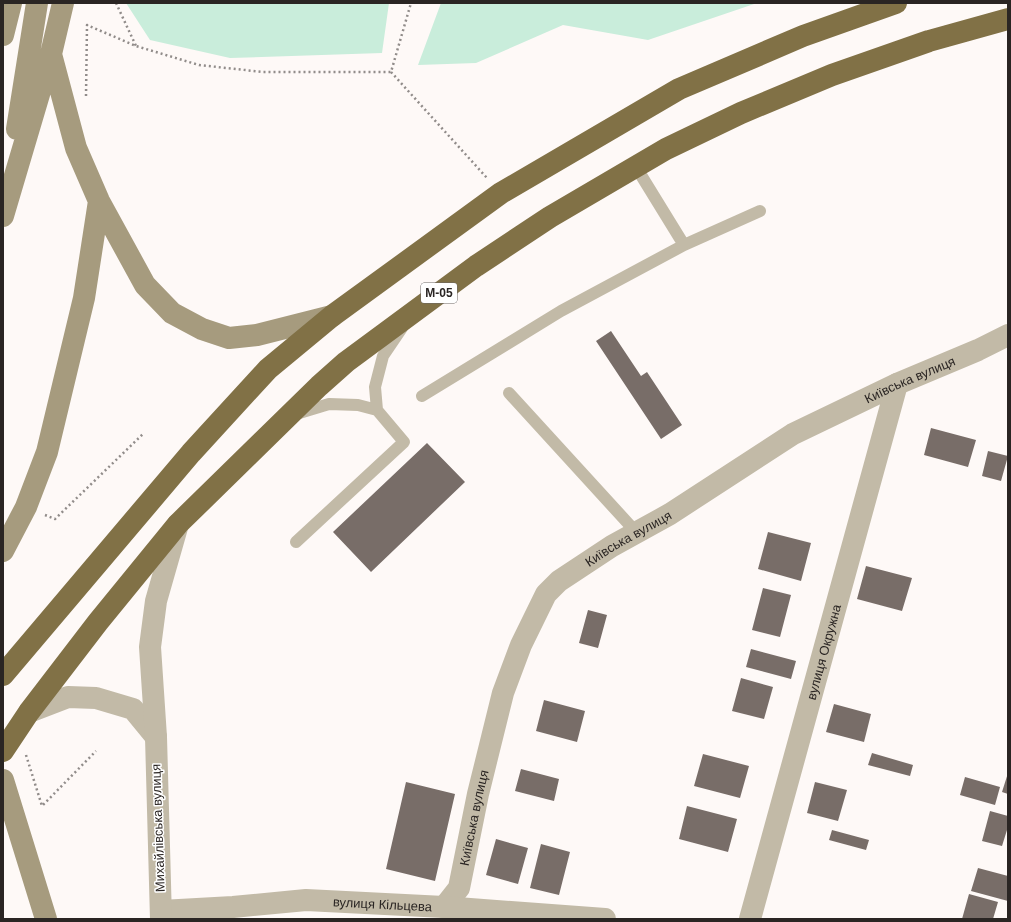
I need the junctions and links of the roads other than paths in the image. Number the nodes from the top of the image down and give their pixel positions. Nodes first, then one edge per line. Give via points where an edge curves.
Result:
1 (11, 3) edge
2 (37, 3) edge
3 (63, 3) edge
4 (896, 3) edge
5 (1008, 18) edge
6 (3, 33) edge
7 (51, 54) junction
8 (636, 167) junction
9 (99, 201) junction
10 (760, 211) dead end
11 (4, 214) edge
12 (684, 245) junction
13 (411, 314) junction
14 (332, 316) junction
15 (1008, 335) edge
16 (897, 384) junction
17 (509, 393) dead end
18 (422, 396) dead end
19 (377, 410) junction
20 (289, 416) junction
21 (178, 524) junction
22 (636, 532) junction
23 (296, 542) dead end
24 (3, 551) edge
25 (3, 675) edge
26 (30, 712) junction
27 (156, 737) junction
28 (3, 751) edge
29 (3, 780) edge
30 (459, 888) junction
31 (444, 907) junction
32 (470, 910) junction
33 (161, 915) edge
34 (46, 919) edge
35 (605, 919) edge
36 (750, 919) edge

1 - 6 main road
2 - 11 main road
3 - 7 main road
4 - 14 highway via 803,36 679,89 501,194
5 - 8 highway, М-05 via 929,41 832,75 741,113 666,149
7 - 9 main road via 76,148
7 - 11 main road
8 - 12 lane
8 - 13 highway, М-05 via 537,226 476,266
9 - 14 main road via 145,285 172,313 202,329 229,338 257,335
9 - 24 main road via 82,305 47,452 26,507
10 - 12 lane
12 - 18 lane via 561,311
13 - 19 lane via 383,356 375,387
13 - 20 highway, М-05 via 346,362
14 - 25 highway via 268,369 191,453
15 - 16 street, Київська вулиця
16 - 22 street, Київська вулиця via 793,434 676,510
16 - 36 street, вулиця Окружна
17 - 22 lane
19 - 20 lane via 329,404
19 - 23 lane via 404,442
20 - 21 highway, М-05
21 - 26 highway, М-05 via 98,622
21 - 27 street, Михайлівська вулиця via 156,601 150,647
22 - 30 street, Київська вулиця via 559,581 546,594 503,693 478,794
26 - 27 street via 68,697 96,698 133,709
26 - 28 highway, М-05
27 - 33 street, Михайлівська вулиця
29 - 34 main road
30 - 31 street, Київська вулиця
30 - 32 street
31 - 32 street, вулиця Кільцева
31 - 33 street, вулиця Кільцева via 306,900
32 - 35 street, вулиця Кільцева

